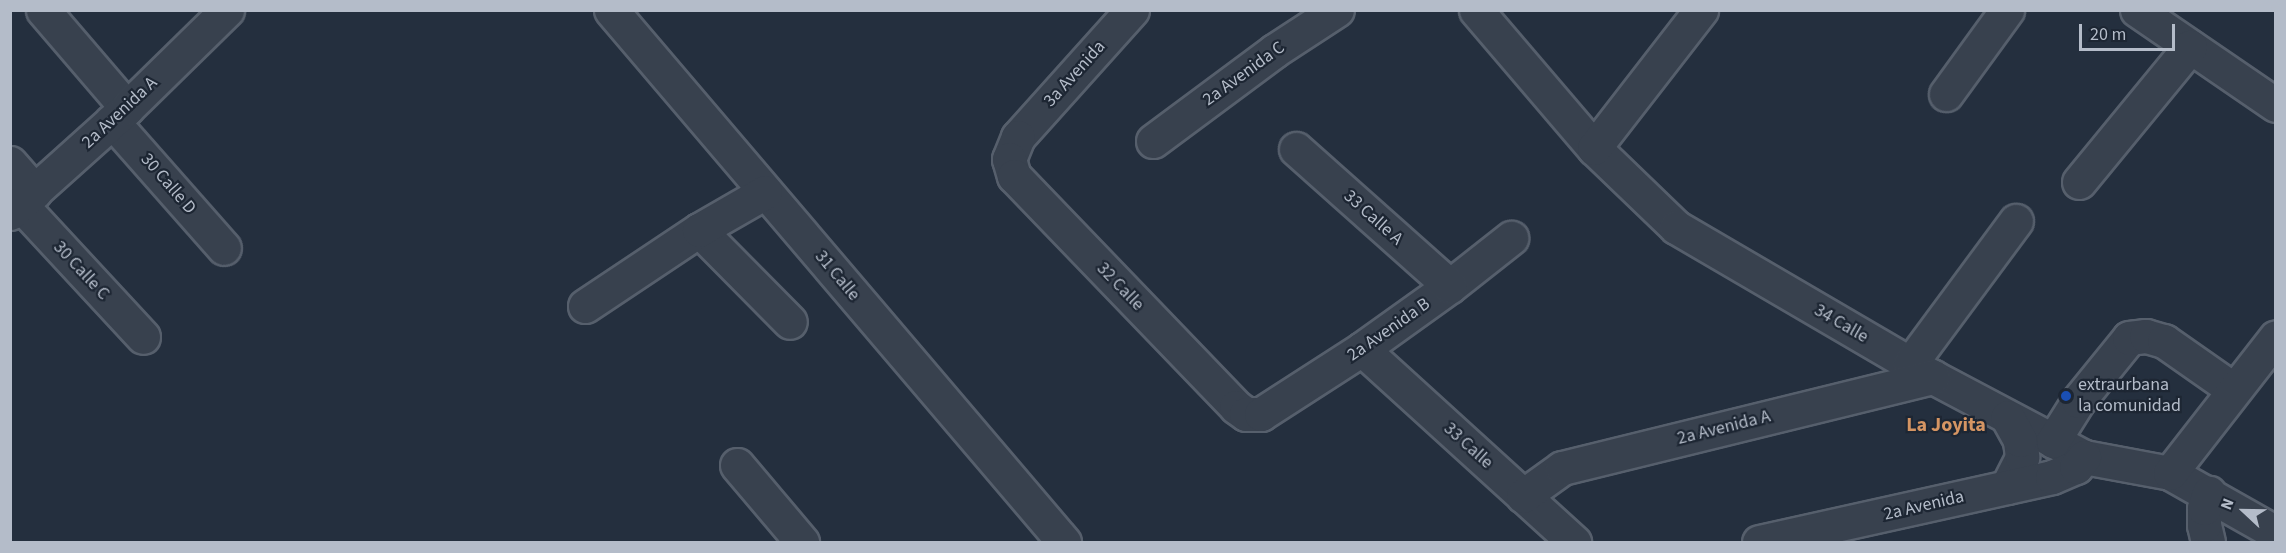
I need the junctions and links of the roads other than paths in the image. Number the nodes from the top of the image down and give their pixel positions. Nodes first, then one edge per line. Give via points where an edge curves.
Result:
1 (43, 10) edge
2 (226, 10) edge
3 (610, 10) edge
4 (1132, 10) edge
5 (1337, 10) edge
6 (1476, 10) edge
7 (1701, 10) edge
8 (2007, 10) edge
9 (2148, 14) edge
10 (2190, 47) junction
11 (1946, 94) dead end
12 (2276, 105) edge
13 (120, 114) junction
14 (1018, 137) joint
15 (1153, 141) dead end
16 (1594, 148) junction
17 (1296, 149) dead end
18 (10, 163) edge
19 (2079, 182) dead end
20 (765, 192) junction
21 (22, 203) edge
22 (2016, 220) dead end
23 (699, 230) junction
24 (1511, 238) dead end
25 (224, 248) dead end
26 (1450, 286) junction
27 (585, 306) dead end
28 (790, 322) dead end
29 (143, 337) dead end
30 (2276, 337) edge
31 (1362, 350) junction
32 (1922, 371) junction
33 (2234, 390) junction
34 (1261, 414) joint
35 (2007, 417) junction
36 (2053, 441) junction
37 (2084, 458) junction
38 (737, 465) dead end
39 (2170, 473) junction
40 (2007, 487) junction
41 (2209, 493) junction
42 (1523, 496) junction
43 (2276, 533) edge
44 (802, 543) edge
45 (1064, 543) edge
46 (1574, 543) edge
47 (1758, 543) edge
48 (2208, 543) edge

1 - 13 street, 30 Calle D
2 - 13 street, 2a Avenida A
3 - 20 street, 31 Calle
4 - 14 street, 3a Avenida
5 - 15 street, 2a Avenida C via 1274,51
6 - 16 street, 34 Calle
7 - 16 street
8 - 11 street
9 - 10 street
10 - 12 street
10 - 19 street
13 - 21 street, 2a Avenida A
13 - 25 street, 30 Calle D
14 - 34 street, 32 Calle via 1009,159 1014,176 1236,407 1246,414
16 - 32 street, 34 Calle via 1676,227
17 - 26 street, 33 Calle A
18 - 21 street, 30 Calle C
20 - 23 street
20 - 45 street, 31 Calle
21 - 29 street, 30 Calle C
22 - 32 street
23 - 27 street
23 - 28 street
24 - 26 street, 2a Avenida B
26 - 31 street, 2a Avenida B
30 - 33 street
31 - 34 street, 2a Avenida B
31 - 42 street, 33 Calle
32 - 35 street, 34 Calle
32 - 42 street, 2a Avenida A via 1562,468
33 - 36 street via 2164,340 2129,338 2078,401
33 - 39 street
35 - 36 street, 34 Calle
35 - 40 street via 2020,440 2022,457
36 - 37 street, 34 Calle
37 - 39 street, 34 Calle
37 - 40 street, 2a Avenida via 2066,473
38 - 44 street
39 - 41 street, 34 Calle
40 - 47 street, 2a Avenida
41 - 43 street, 34 Calle
41 - 48 street via 2204,508
42 - 46 street, 33 Calle

